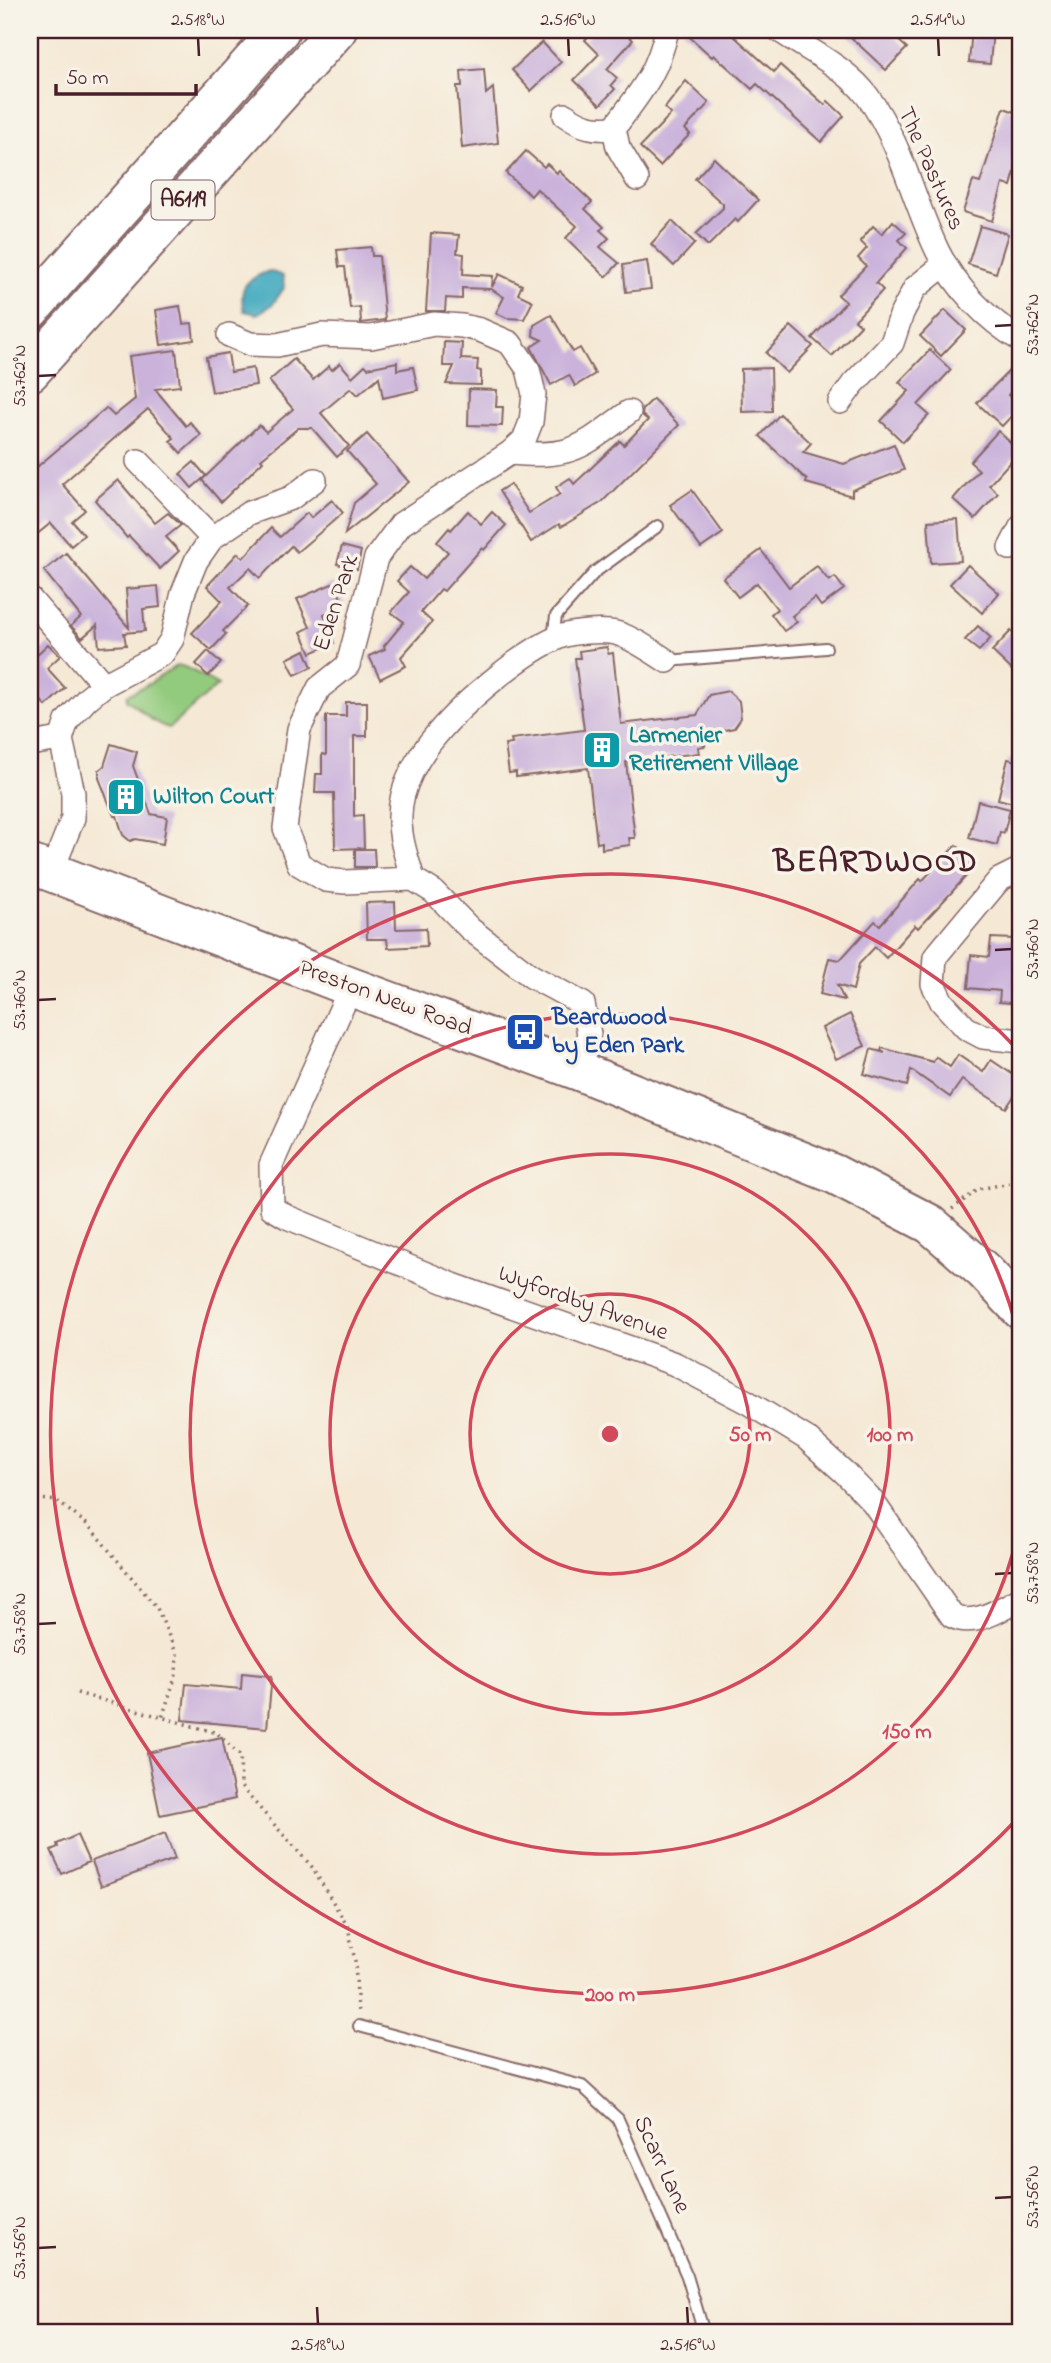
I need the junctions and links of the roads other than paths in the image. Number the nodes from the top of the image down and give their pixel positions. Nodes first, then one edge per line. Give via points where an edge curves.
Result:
1 (280, 30) edge
2 (337, 30) edge
3 (667, 30) edge
4 (779, 30) edge
5 (565, 115) dead end
6 (614, 128) junction
7 (636, 179) dead end
8 (945, 264) junction
9 (30, 310) edge
10 (229, 335) dead end
11 (1021, 340) edge
12 (30, 372) edge
13 (840, 402) dead end
14 (629, 412) dead end
15 (510, 453) junction
16 (138, 461) dead end
17 (315, 480) dead end
18 (657, 526) dead end
19 (1021, 527) edge
20 (212, 538) junction
21 (1010, 548) dead end
22 (30, 598) edge
23 (553, 641) junction
24 (826, 648) dead end
25 (667, 661) joint
26 (104, 685) junction
27 (61, 739) junction
28 (30, 744) edge
29 (40, 868) edge
30 (1021, 869) edge
31 (413, 878) junction
32 (351, 987) junction
33 (1021, 1041) edge
34 (579, 1070) junction
35 (1021, 1310) edge
36 (1021, 1599) edge
37 (359, 2026) road end
38 (704, 2333) edge

1 - 9 highway, A6119
2 - 12 highway, A6119
3 - 6 street via 650,79
4 - 8 street, The Pastures via 866,95 896,147
5 - 6 street via 597,130
6 - 7 street via 618,147
8 - 11 street, The Pastures via 983,311
8 - 13 street via 915,288 892,344
10 - 15 street, Eden Park via 250,344 277,345 322,335 371,337 434,324 480,330 510,343 528,369 534,394 531,422 524,440
14 - 15 street via 566,453
15 - 31 street, Eden Park via 401,524 376,558 348,665 319,688 299,729 285,828 299,864 326,880
16 - 20 street
17 - 20 street via 291,498 249,513
18 - 23 lane via 595,572 556,616
19 - 21 street
20 - 26 street via 196,561 172,639 162,654
22 - 26 street
23 - 25 street via 565,635 612,632
23 - 31 street via 532,650 482,691 436,734 414,767 400,816
24 - 25 lane
26 - 27 street via 67,721
27 - 28 street
27 - 29 street via 73,793 73,818
29 - 32 highway, Preston New Road
30 - 33 street via 999,880 935,957 933,984 942,1002 966,1028 983,1037
31 - 34 street via 531,976 583,1004 589,1034
32 - 34 highway, Preston New Road
32 - 36 street, Wyfordby Avenue via 271,1165 272,1208 453,1285 675,1364 806,1437 873,1502 952,1616 970,1621
34 - 35 highway, Preston New Road via 834,1174 930,1224
37 - 38 lane, Scarr Lane via 582,2086 591,2094 618,2119 687,2276

